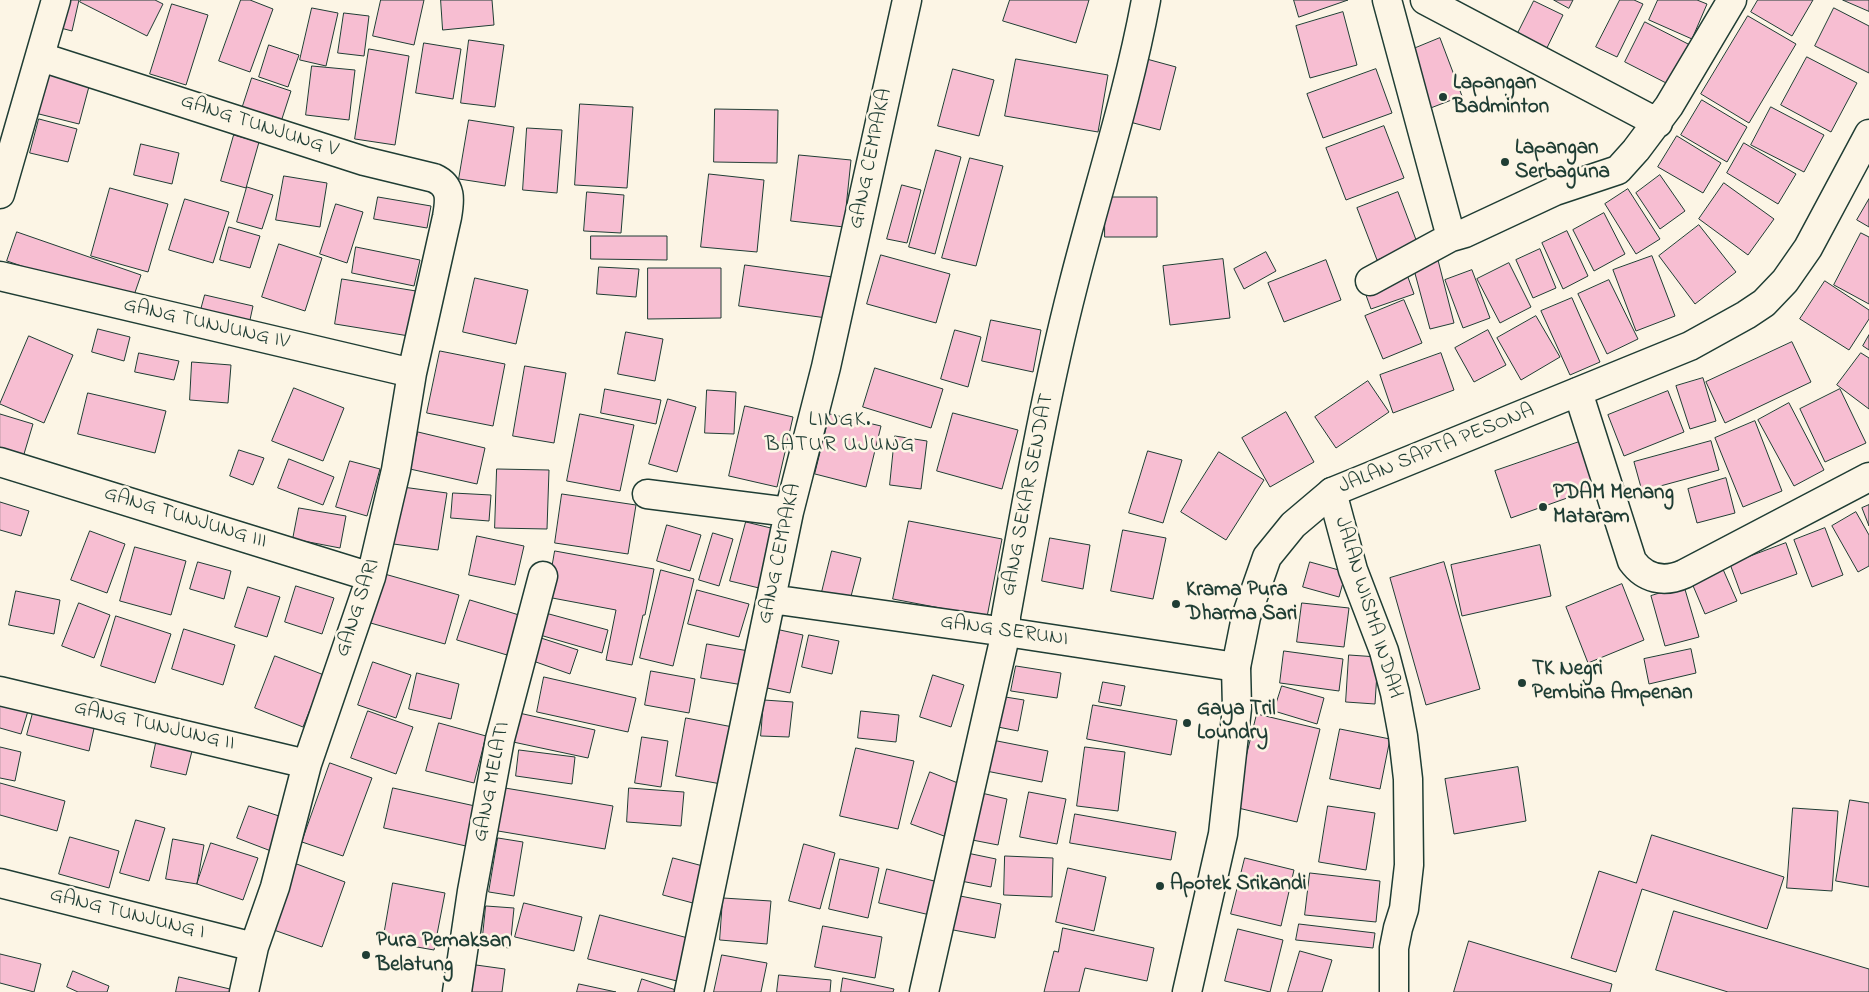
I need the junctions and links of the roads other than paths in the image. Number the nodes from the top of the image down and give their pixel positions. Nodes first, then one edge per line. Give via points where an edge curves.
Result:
1 (56, 0) edge
2 (907, 0) edge
3 (1146, 0) edge
4 (1387, 0) edge
5 (1425, 0) edge
6 (1732, 0) edge
7 (41, 57) junction
8 (1658, 123) junction
9 (1869, 134) edge
10 (0, 194) edge
11 (447, 217) joint
12 (1451, 237) junction
13 (0, 276) edge
14 (1370, 281) dead end
15 (412, 373) junction
16 (1578, 392) junction
17 (0, 462) edge
18 (1869, 477) edge
19 (1332, 492) junction
20 (647, 494) dead end
21 (789, 512) junction
22 (543, 576) dead end
23 (371, 577) junction
24 (771, 599) junction
25 (1006, 632) junction
26 (1236, 667) junction
27 (0, 691) edge
28 (307, 764) junction
29 (0, 883) edge
30 (254, 947) junction
31 (244, 992) edge
32 (457, 992) edge
33 (689, 992) edge
34 (924, 992) edge
35 (1187, 992) edge
36 (1394, 992) edge

1 - 7 street
2 - 21 street, GANG CEMPAKA via 826,366
3 - 25 street, GANG SEKAR SENDAT via 1131,73 1052,379 1024,516
4 - 12 street
5 - 8 street
6 - 8 street
7 - 10 street
7 - 11 street, GANG TUNJUNG V via 364,161 434,178 449,192
8 - 12 street via 1618,170 1555,191
9 - 16 street, JALAN SAPTA PESONA via 1808,248 1785,281 1764,302 1720,332
11 - 15 street, GANG SARI
12 - 14 street
13 - 15 street, GANG TUNJUNG IV
15 - 23 street, GANG SARI via 396,470
16 - 18 street via 1632,561 1639,570 1655,578 1667,579 1684,574
16 - 19 street, JALAN SAPTA PESONA
17 - 23 street, GANG TUNJUNG III
19 - 26 street, JALAN SAPTA PESONA via 1293,525 1268,557 1246,617
19 - 36 street, JALAN WISMA INDAH via 1353,570 1384,651 1403,736 1408,779 1409,865 1404,909 1394,948
20 - 21 street
21 - 24 street, GANG CEMPAKA
22 - 32 street, GANG MELATI via 500,739
23 - 28 street, GANG SARI
24 - 25 street, GANG SERUNI
24 - 33 street, GANG CEMPAKA
25 - 26 street, GANG SERUNI
25 - 34 street, GANG SEKAR SENDAT
26 - 35 street, JALAN SAPTA PESONA via 1237,708 1223,834
27 - 28 street, GANG TUNJUNG II
28 - 30 street, GANG SARI via 275,887
29 - 30 street, GANG TUNJUNG I
30 - 31 street, GANG SARI

